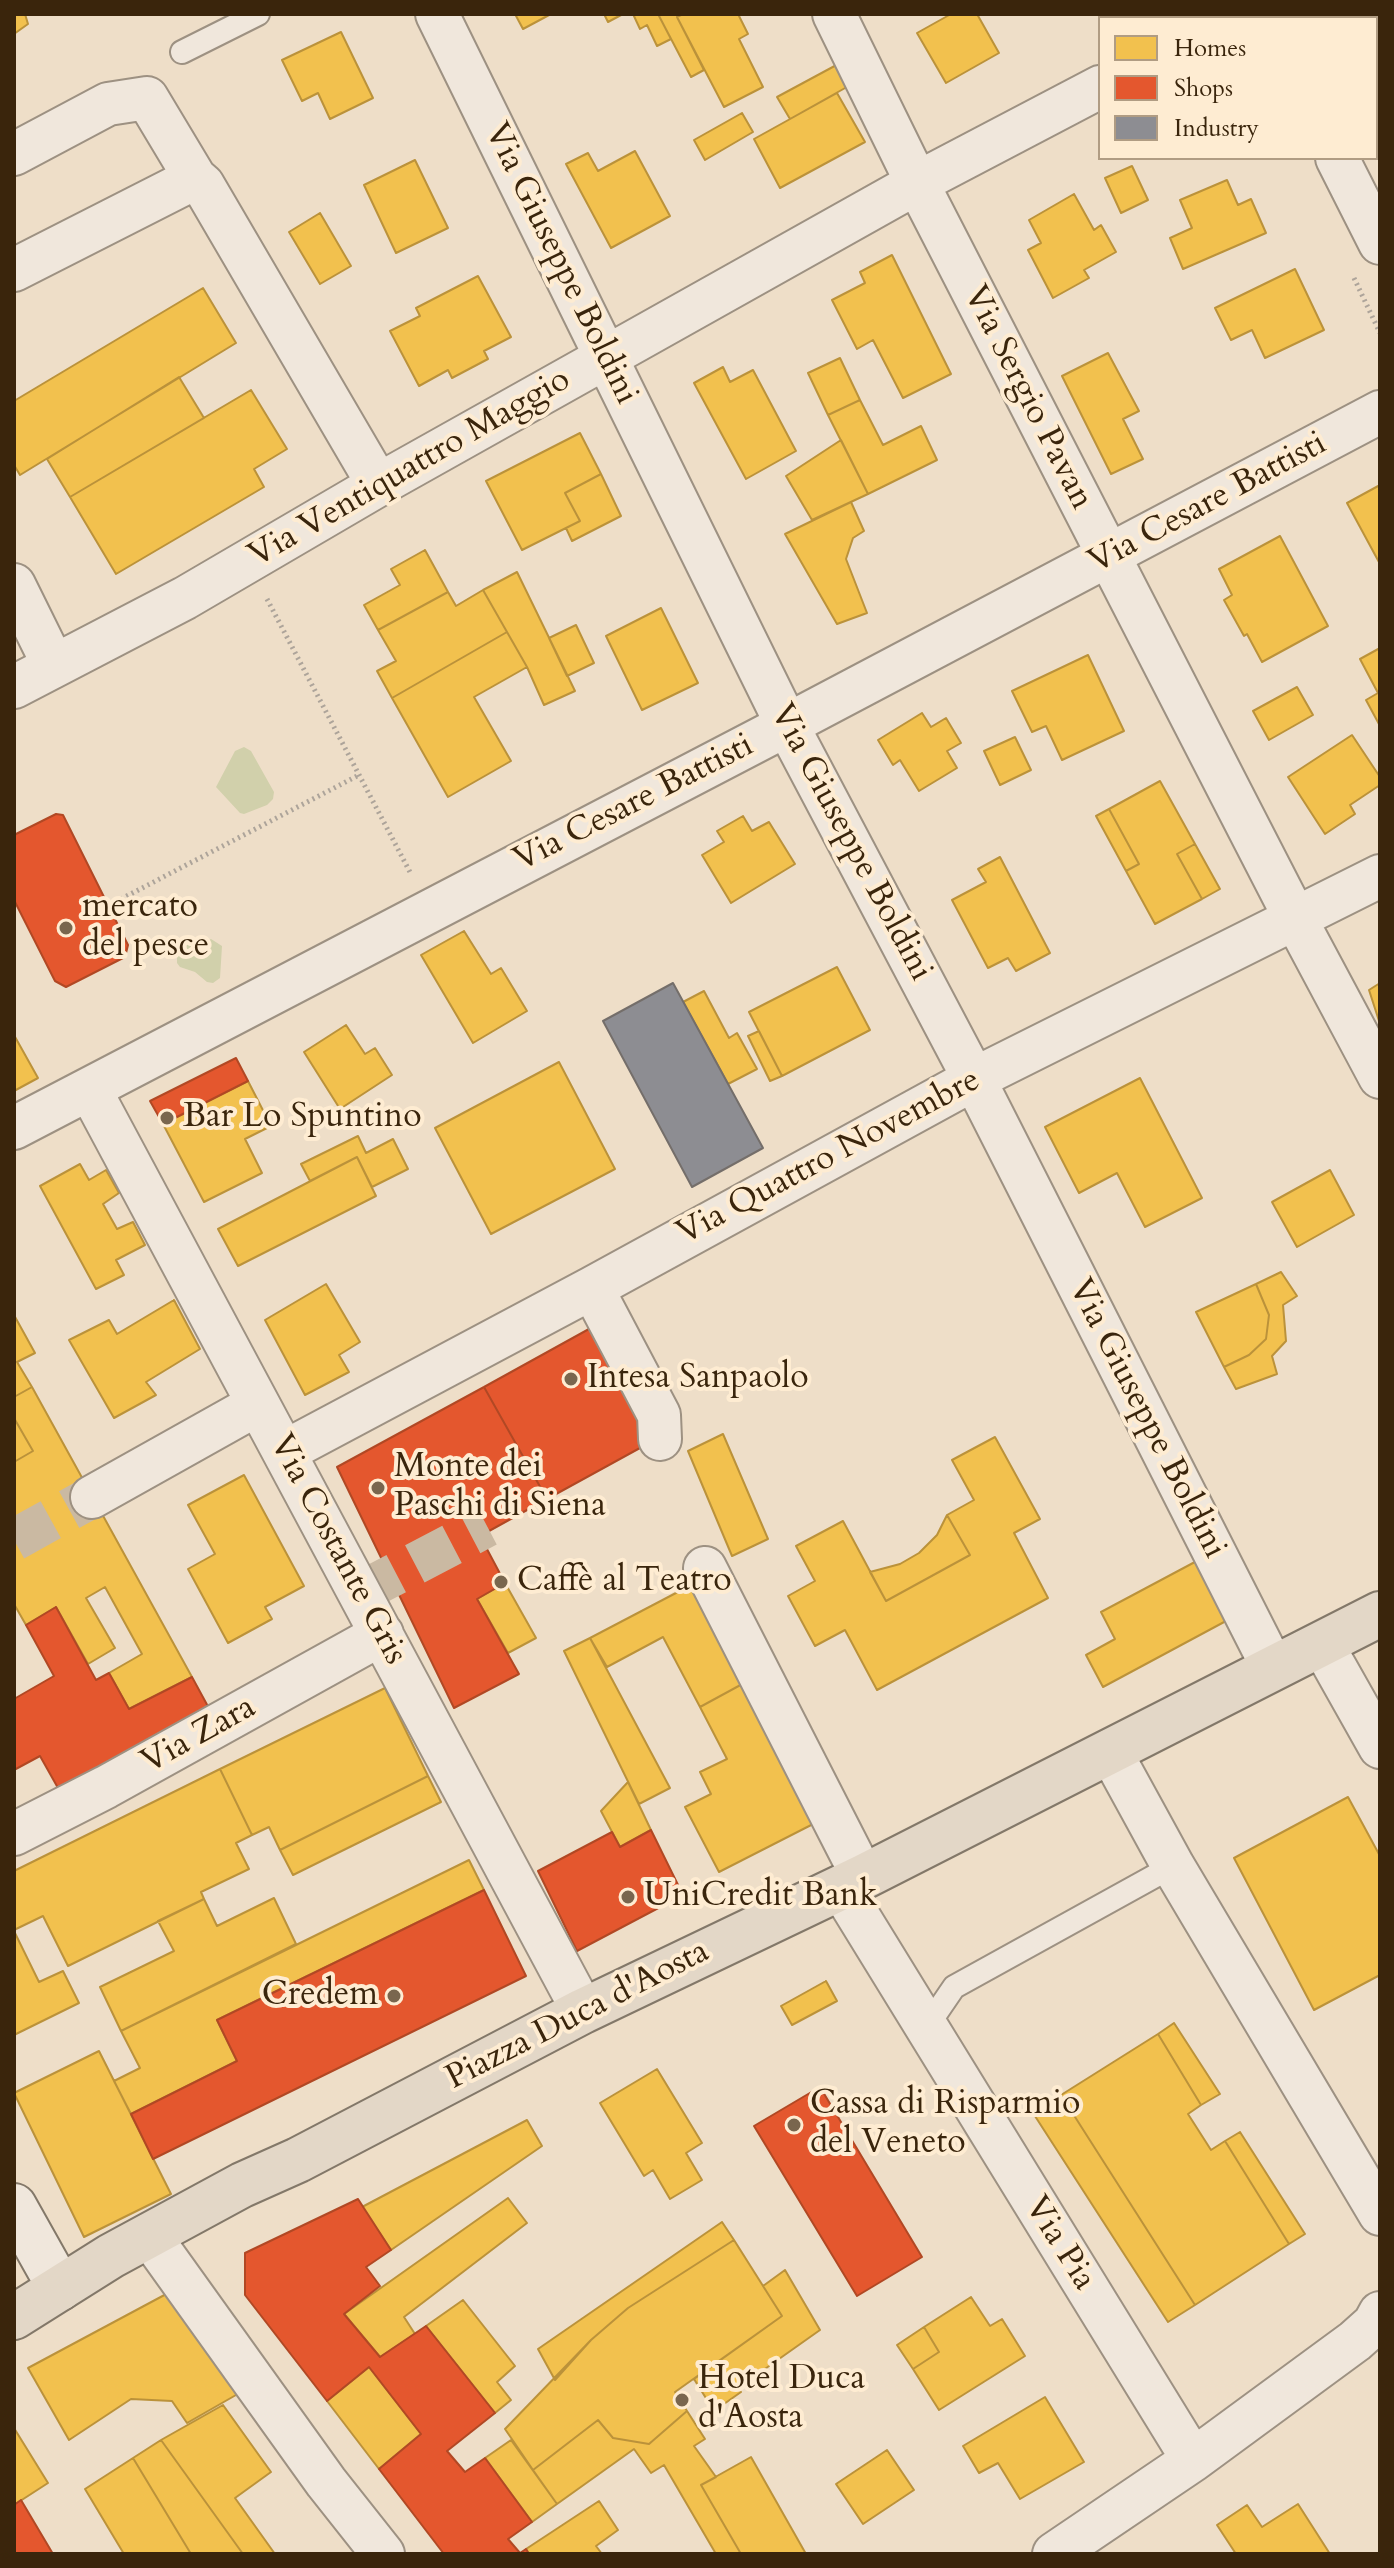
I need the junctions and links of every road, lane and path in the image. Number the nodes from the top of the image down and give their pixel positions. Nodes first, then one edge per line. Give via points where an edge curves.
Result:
1 (258, 14) edge
2 (437, 14) edge
3 (834, 14) edge
4 (182, 52) dead end
5 (1098, 88) edge
6 (14, 154) edge
7 (1338, 160) edge
8 (195, 178) junction
9 (917, 183) junction
10 (1380, 243) edge
11 (14, 270) edge
12 (607, 357) junction
13 (1380, 412) edge
14 (380, 484) junction
15 (1109, 556) junction
16 (14, 585) edge
17 (263, 593) dead end
18 (24, 672) edge
19 (787, 725) junction
20 (359, 775) junction
21 (412, 876) dead end
22 (1380, 876) edge
23 (121, 899) dead end
24 (1295, 918) junction
25 (1380, 1077) edge
26 (974, 1079) junction
27 (90, 1090) junction
28 (14, 1128) edge
29 (592, 1288) junction
30 (258, 1404) junction
31 (660, 1439) dead end
32 (284, 1452) junction
33 (92, 1497) tunnel mouth
34 (705, 1568) dead end
35 (1380, 1614) edge
36 (382, 1634) junction
37 (1322, 1644) junction
38 (1273, 1668) junction
39 (1380, 1747) edge
40 (1110, 1751) junction
41 (14, 1834) edge
42 (1173, 1866) junction
43 (852, 1883) junction
44 (583, 2011) junction
45 (926, 2028) junction
46 (14, 2206) edge
47 (1380, 2214) edge
48 (149, 2235) junction
49 (60, 2288) junction
50 (1380, 2313) edge
51 (14, 2317) edge
52 (1193, 2460) junction
53 (383, 2554) edge
54 (1054, 2554) edge

1 - 4 lane
2 - 12 street, Via Giuseppe Boldini
3 - 9 street, Via Sergio Pavan
5 - 9 street, Via Ventiquattro Maggio
6 - 8 street via 108,104 147,98
7 - 10 street
8 - 11 street
8 - 14 street
9 - 12 street, Via Ventiquattro Maggio
9 - 15 street, Via Sergio Pavan
12 - 14 street, Via Ventiquattro Maggio
12 - 19 street, Via Giuseppe Boldini
13 - 15 street, Via Cesare Battisti
14 - 18 street, Via Ventiquattro Maggio via 198,591
15 - 19 street, Via Cesare Battisti
15 - 24 street, Via Sergio Pavan
16 - 18 street
17 - 20 path
19 - 26 street, Via Giuseppe Boldini
19 - 27 street, Via Cesare Battisti
20 - 21 path
20 - 23 path
22 - 24 street, Via Quattro Novembre
24 - 25 street, Via Sergio Pavan
24 - 26 street, Via Quattro Novembre
26 - 29 street, Via Quattro Novembre
26 - 38 street, Via Giuseppe Boldini
27 - 28 street, Via Cesare Battisti
27 - 30 street, Via Costante Gris
29 - 31 street via 659,1415
29 - 32 street, Via Quattro Novembre
30 - 32 street, Via Costante Gris
30 - 33 street
32 - 36 street, Via Costante Gris
34 - 43 street, Via Pia
35 - 37 main road, Piazza Duca d'Aosta
36 - 41 street, Via Zara
36 - 44 street, Via Costante Gris
37 - 38 main road, Piazza Duca d'Aosta
37 - 39 street
38 - 40 main road, Piazza Duca d'Aosta
40 - 42 street
40 - 43 main road, Piazza Duca d'Aosta
42 - 45 lane via 954,1987
42 - 47 street
43 - 44 main road, Piazza Duca d'Aosta
43 - 45 street, Via Pia
44 - 48 main road, Piazza Duca d'Aosta
45 - 52 street, Via Pia
46 - 49 street
48 - 49 main road, Piazza Duca d'Aosta
48 - 53 street
49 - 51 main road, Piazza Duca d'Aosta
50 - 52 street via 1355,2341
52 - 54 street

